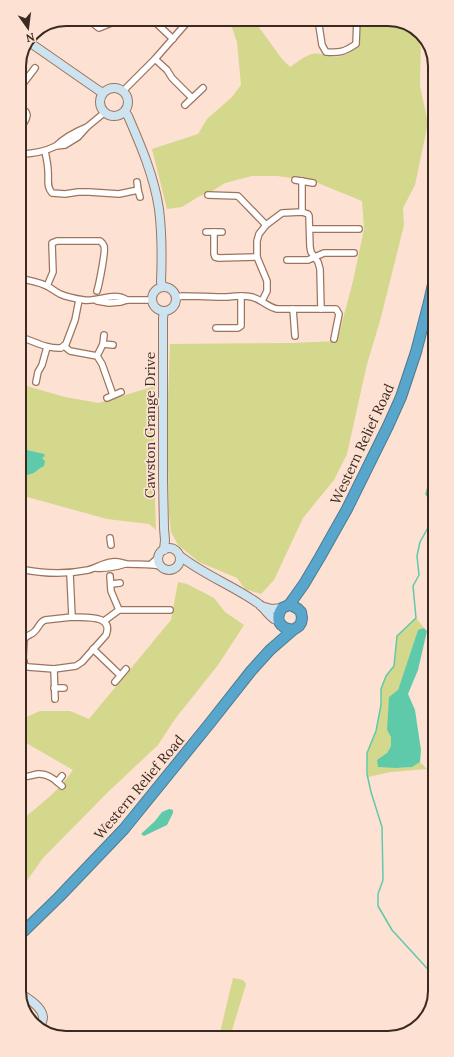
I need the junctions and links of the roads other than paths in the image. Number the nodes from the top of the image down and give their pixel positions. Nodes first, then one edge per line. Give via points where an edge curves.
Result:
1 (160, 26) edge
2 (184, 26) edge
3 (319, 26) edge
4 (357, 26) edge
5 (174, 39) junction
6 (38, 48) edge
7 (155, 59) junction
8 (35, 68) dead end
9 (26, 80) edge
10 (203, 88) dead end
11 (123, 91) junction
12 (103, 93) junction
13 (192, 98) junction
14 (185, 105) dead end
15 (104, 112) junction
16 (125, 112) junction
17 (45, 151) junction
18 (26, 154) edge
19 (295, 180) dead end
20 (137, 182) dead end
21 (302, 182) junction
22 (313, 183) dead end
23 (138, 190) junction
24 (208, 195) dead end
25 (140, 197) dead end
26 (302, 212) junction
27 (266, 225) junction
28 (310, 229) junction
29 (359, 229) dead end
30 (206, 232) dead end
31 (214, 232) junction
32 (222, 232) dead end
33 (354, 253) dead end
34 (257, 257) junction
35 (315, 258) junction
36 (286, 260) dead end
37 (26, 280) edge
38 (47, 286) junction
39 (163, 287) junction
40 (97, 291) dead end
41 (241, 296) junction
42 (176, 298) junction
43 (80, 300) junction
44 (152, 300) junction
45 (262, 301) junction
46 (428, 306) edge
47 (293, 309) junction
48 (321, 309) junction
49 (164, 311) junction
50 (216, 328) dead end
51 (104, 335) dead end
52 (295, 336) dead end
53 (26, 339) edge
54 (334, 339) dead end
55 (102, 344) junction
56 (113, 345) dead end
57 (64, 346) junction
58 (47, 347) junction
59 (97, 356) junction
60 (36, 382) dead end
61 (121, 392) dead end
62 (110, 538) dead end
63 (165, 540) junction
64 (111, 545) dead end
65 (173, 549) junction
66 (164, 550) junction
67 (180, 556) junction
68 (159, 557) junction
69 (150, 564) junction
70 (161, 566) junction
71 (192, 566) junction
72 (176, 567) junction
73 (26, 570) edge
74 (70, 574) junction
75 (110, 576) dead end
76 (120, 583) dead end
77 (110, 584) junction
78 (257, 603) junction
79 (290, 607) junction
80 (119, 610) junction
81 (170, 610) dead end
82 (72, 617) junction
83 (104, 621) junction
84 (280, 623) junction
85 (293, 630) junction
86 (26, 636) edge
87 (94, 649) junction
88 (270, 650) junction
89 (26, 666) edge
90 (54, 669) junction
91 (126, 669) dead end
92 (120, 675) junction
93 (115, 682) dead end
94 (54, 688) junction
95 (64, 688) dead end
96 (55, 699) dead end
97 (26, 776) edge
98 (62, 776) dead end
99 (57, 782) junction
100 (62, 786) dead end
101 (26, 929) edge
102 (27, 999) edge
103 (41, 1022) edge

1 - 5 street
2 - 5 street
3 - 4 street via 322,45 326,52 337,53 356,44
5 - 7 street
6 - 12 street
7 - 11 street
7 - 13 street
8 - 9 street
10 - 13 street
11 - 12 street via 111,88
11 - 16 street via 129,101
12 - 15 street via 100,101
13 - 14 street
15 - 16 street via 116,116
15 - 17 street via 78,137 65,145
16 - 39 street via 148,163 157,201
17 - 18 street
17 - 23 street via 48,185 52,193 119,194
19 - 21 street
20 - 23 street
21 - 22 street
21 - 26 street
23 - 25 street
24 - 27 street via 238,196
26 - 27 street via 282,213
26 - 28 street via 308,214
27 - 34 street via 257,241
28 - 29 street
28 - 35 street via 310,247
30 - 31 street
31 - 32 street
31 - 34 street via 215,257
33 - 35 street via 324,253
34 - 45 street via 267,281 267,291
35 - 36 street
35 - 48 street via 320,269
37 - 38 street
38 - 40 street via 53,272 52,243 100,241 105,247 105,254
38 - 43 street
39 - 42 street via 170,289
39 - 44 street via 154,292
41 - 42 street
41 - 45 street
41 - 50 street via 241,326
42 - 49 street via 173,307
43 - 44 street via 108,303
43 - 57 street
44 - 49 street via 157,309
45 - 47 street via 272,308
46 - 79 highway, Western Relief Road via 416,352 388,426 347,510 304,584 298,601
47 - 48 street
47 - 52 street
48 - 54 street via 336,309 339,314
49 - 63 street, Cawston Grange Drive via 162,363
51 - 55 street
53 - 58 street
55 - 56 street
55 - 59 street
57 - 58 street
57 - 59 street via 70,351
58 - 60 street
59 - 61 street via 102,364 110,396
62 - 64 street
63 - 65 street
63 - 66 street, Cawston Grange Drive
65 - 66 street
65 - 67 street
66 - 68 street
67 - 71 street
67 - 72 street via 180,562
68 - 69 street
68 - 70 street
69 - 70 street
69 - 74 street via 125,564
70 - 72 street via 167,570
71 - 72 street
71 - 78 street
73 - 74 street via 45,574
74 - 82 street
75 - 77 street
76 - 77 street
77 - 80 street
78 - 79 street via 272,609
78 - 84 street
79 - 84 highway via 278,614
79 - 85 highway via 302,614 301,623
80 - 81 street
80 - 83 street
82 - 83 street via 99,618
82 - 86 street via 42,621 35,632
83 - 87 street via 108,631
84 - 85 highway
84 - 88 highway, Western Relief Road via 278,636
85 - 88 highway, Western Relief Road
87 - 90 street via 76,666
87 - 92 street
88 - 101 highway, Western Relief Road via 124,829
89 - 90 street
90 - 94 street
91 - 92 street
92 - 93 street
94 - 95 street
94 - 96 street
97 - 99 street via 42,774
98 - 99 street
99 - 100 street
102 - 103 street via 39,1008 43,1016

